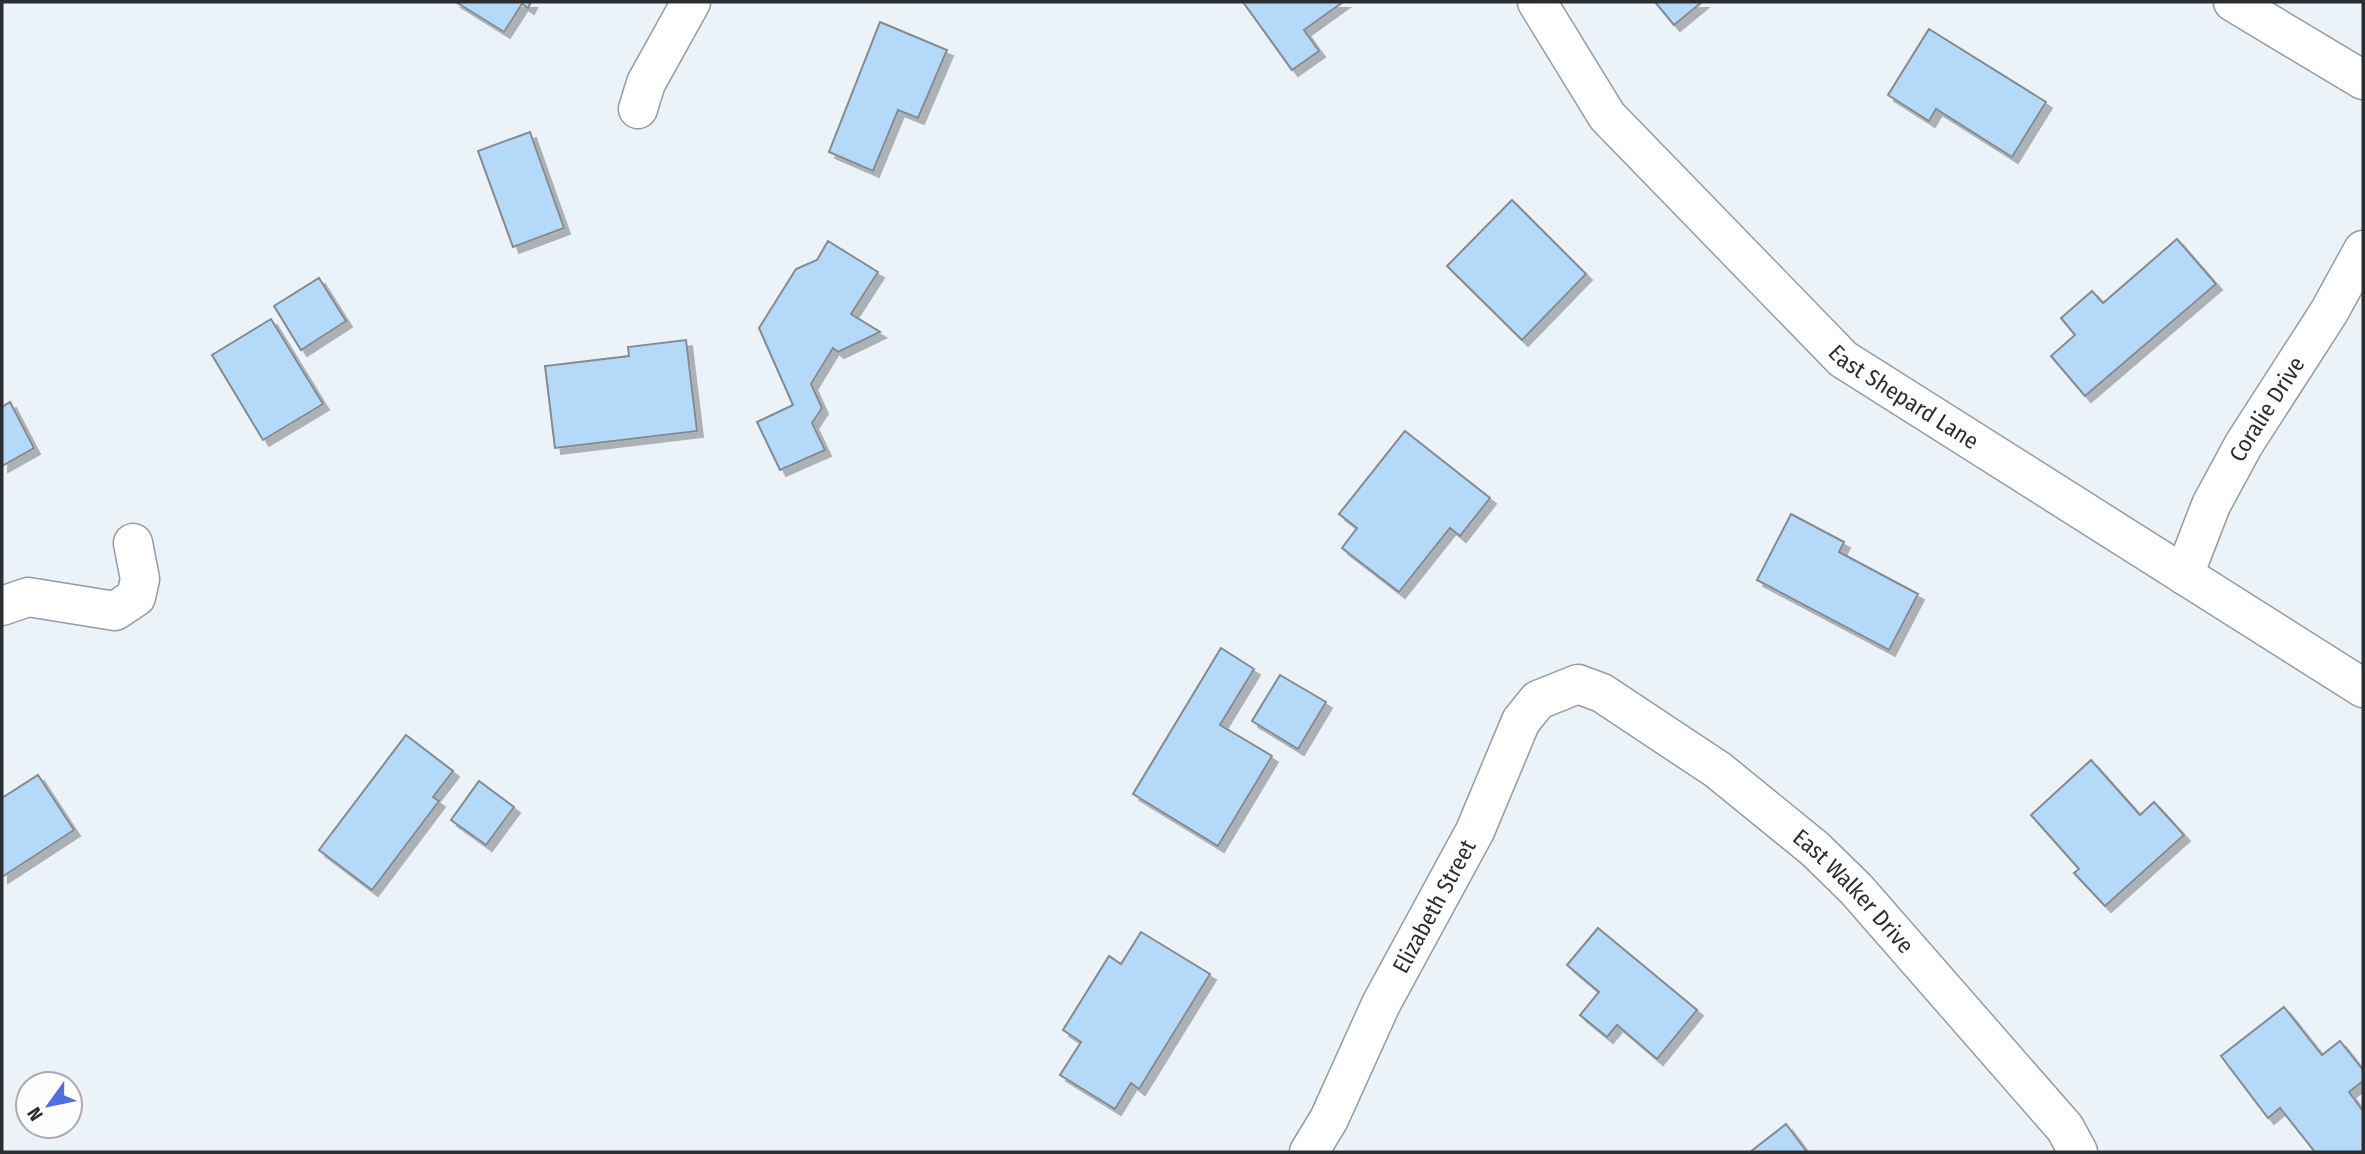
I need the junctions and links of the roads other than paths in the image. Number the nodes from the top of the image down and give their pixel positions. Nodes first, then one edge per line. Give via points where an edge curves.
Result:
1 (691, 2) edge
2 (1537, 2) edge
3 (2233, 2) edge
4 (2363, 80) edge
5 (638, 109) dead end
6 (2363, 250) edge
7 (133, 542) dead end
8 (2184, 575) junction
9 (2, 606) edge
10 (1578, 684) joint
11 (2363, 688) edge
12 (1309, 1152) edge
13 (2078, 1152) edge

1 - 5 street via 646,83
2 - 8 street, East Shepard Lane via 1607,116 1843,359
3 - 4 street
6 - 8 street, Coralie Drive via 2329,313 2244,444 2211,505
7 - 9 street via 140,579 136,597 115,611 27,597
8 - 11 street, East Shepard Lane
10 - 12 street, Elizabeth Street via 1538,700 1521,721 1475,831 1381,1004 1329,1119
10 - 13 street, East Walker Drive via 1602,693 1718,770 1815,849 1856,888 2056,1117

